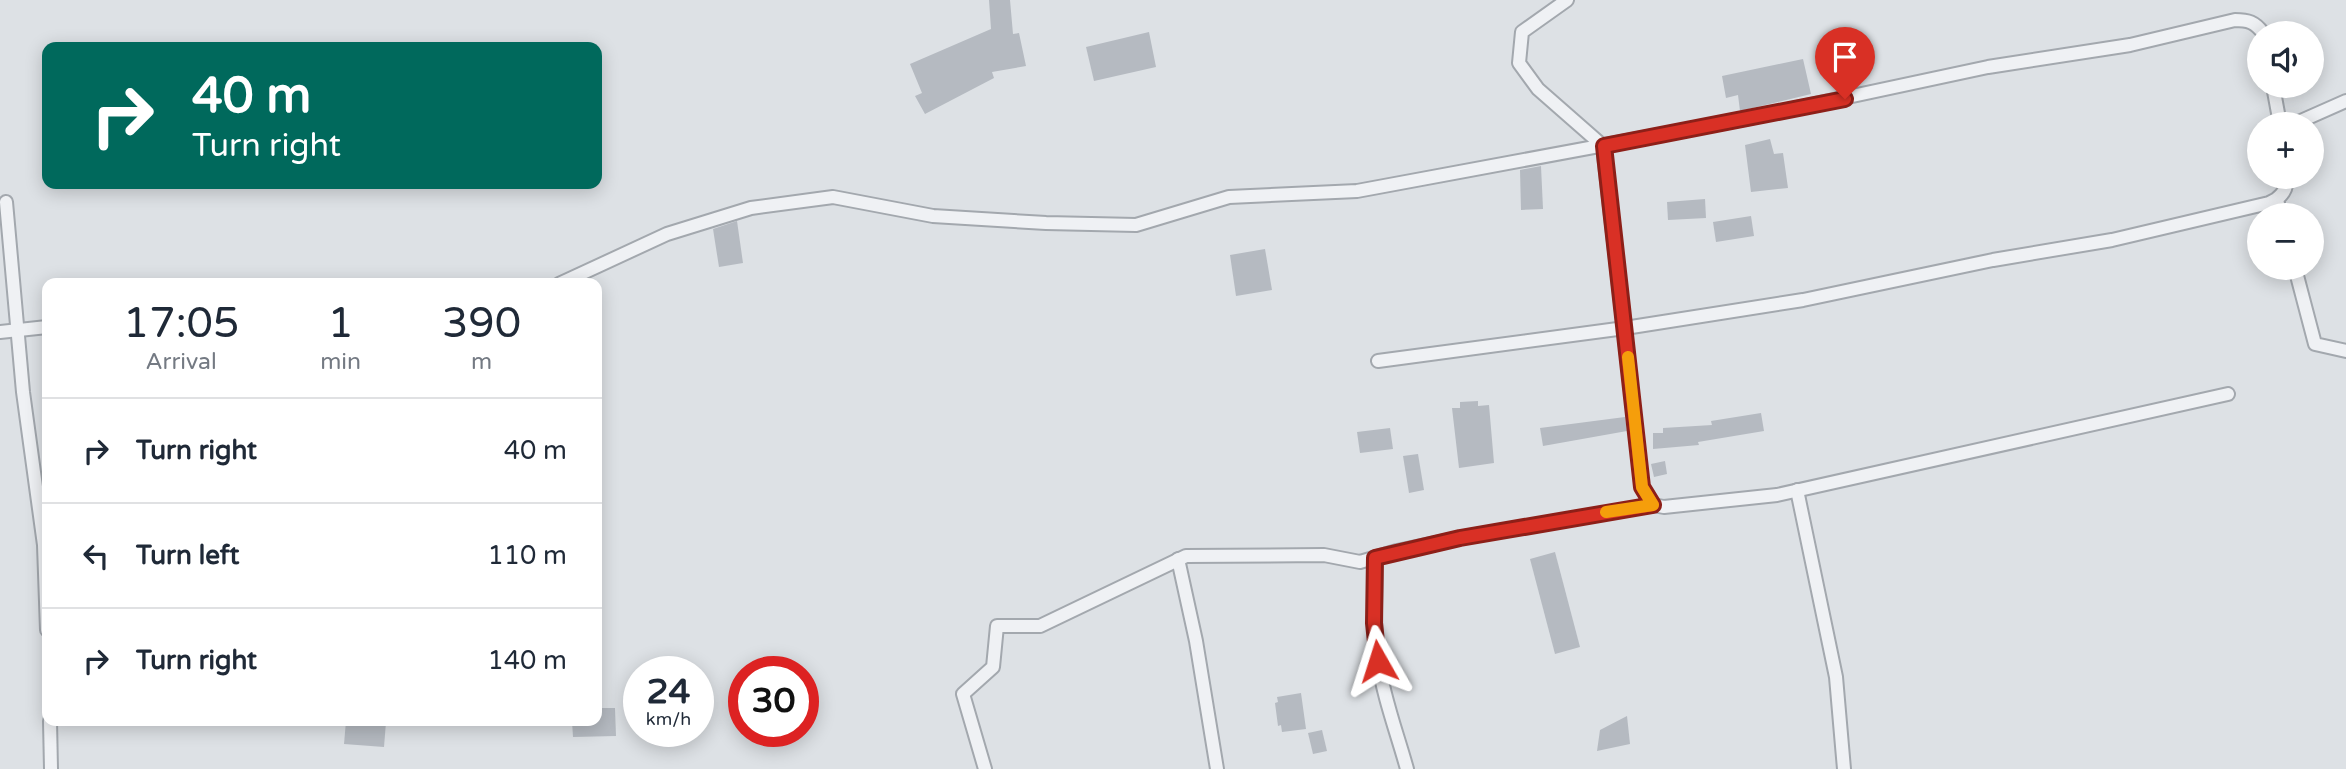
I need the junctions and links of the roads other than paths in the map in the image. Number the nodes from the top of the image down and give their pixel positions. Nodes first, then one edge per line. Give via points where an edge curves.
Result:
1 (1567, 0) edge
2 (2248, 21) edge
3 (2346, 101) edge
4 (2321, 112) edge
5 (1604, 146) junction
6 (2284, 189) edge
7 (2277, 200) junction
8 (6, 202) dead end
9 (2278, 203) edge
10 (572, 278) edge
11 (2298, 280) edge
12 (42, 328) edge
13 (1625, 328) junction
14 (18, 330) junction
15 (0, 332) edge
16 (2346, 351) edge
17 (1378, 361) dead end
18 (2228, 394) dead end
19 (1797, 490) junction
20 (1653, 505) junction
21 (42, 530) edge
22 (1375, 558) junction
23 (1178, 559) junction
24 (50, 726) edge
25 (51, 769) edge
26 (985, 769) edge
27 (1217, 769) edge
28 (1407, 769) edge
29 (1844, 769) edge

1 - 5 street via 1522,32 1519,63 1538,89
2 - 5 street via 1987,67
3 - 4 street
5 - 10 street via 1357,191 1229,197 1136,225 933,216 833,197 751,208 667,234
5 - 13 street
6 - 7 street
7 - 9 street
7 - 13 street via 2112,240 1803,300
8 - 14 street
11 - 16 street via 2315,344
12 - 14 street
13 - 17 street
13 - 20 street via 1642,487
14 - 15 street
14 - 21 street
18 - 19 street
19 - 20 street
19 - 29 street via 1836,677
20 - 22 street via 1460,538
22 - 23 street via 1360,562 1324,555 1244,554
22 - 28 street via 1378,661
23 - 26 street via 1040,626 997,626 993,667 963,694
23 - 27 street
24 - 25 street

